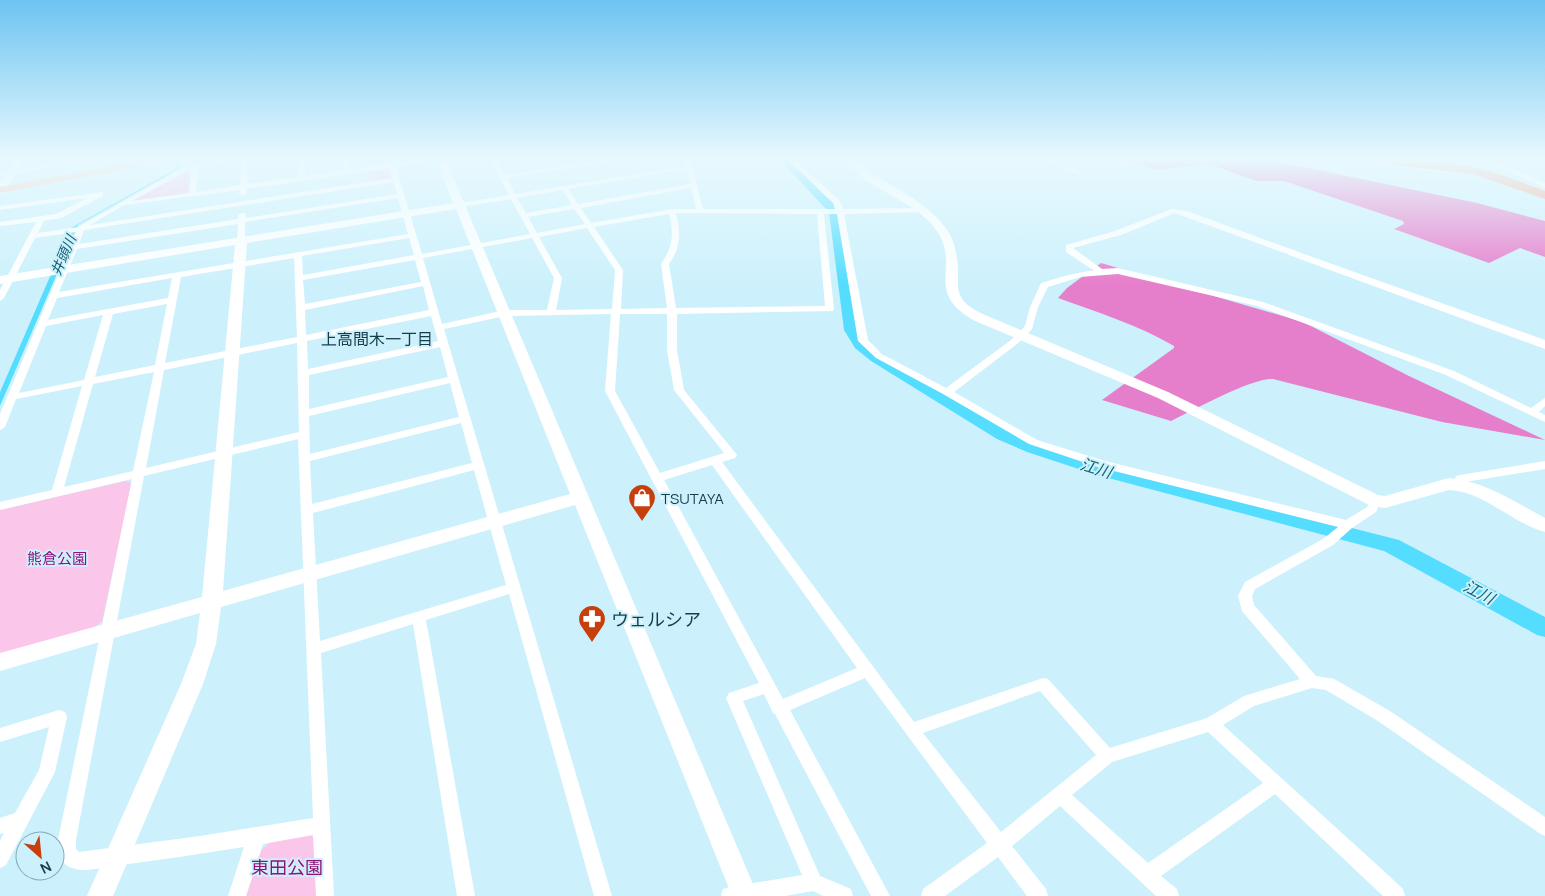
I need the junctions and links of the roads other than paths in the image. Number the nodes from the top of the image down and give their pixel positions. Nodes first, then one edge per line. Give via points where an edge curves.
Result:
1 (58, 200) edge
2 (89, 200) edge
3 (127, 200) edge
4 (150, 200) edge
5 (243, 200) edge
6 (270, 200) edge
7 (376, 200) edge
8 (401, 200) edge
9 (458, 200) edge
10 (491, 200) edge
11 (515, 200) edge
12 (572, 200) edge
13 (596, 200) edge
14 (697, 200) edge
15 (834, 200) edge
16 (904, 200) edge
17 (574, 203) junction
18 (120, 204) junction
19 (243, 204) junction
20 (460, 205) junction
21 (0, 208) edge
22 (921, 210) junction
23 (672, 211) junction
24 (700, 211) junction
25 (522, 212) junction
26 (820, 212) junction
27 (840, 212) junction
28 (407, 214) junction
29 (41, 218) junction
30 (242, 221) junction
31 (0, 224) edge
32 (589, 226) junction
33 (82, 228) junction
34 (413, 235) junction
35 (32, 236) junction
36 (534, 236) junction
37 (241, 241) junction
38 (476, 246) junction
39 (73, 247) junction
40 (1293, 253) joint
41 (298, 254) junction
42 (419, 256) junction
43 (239, 264) junction
44 (65, 270) junction
45 (1099, 270) junction
46 (177, 275) junction
47 (299, 278) junction
48 (5, 279) edge
49 (427, 284) junction
50 (54, 296) junction
51 (0, 298) edge
52 (172, 300) junction
53 (300, 308) junction
54 (108, 312) junction
55 (435, 312) junction
56 (672, 312) junction
57 (551, 313) junction
58 (616, 313) junction
59 (505, 314) junction
60 (43, 324) junction
61 (440, 327) junction
62 (1020, 336) junction
63 (302, 339) junction
64 (444, 343) junction
65 (1545, 346) edge
66 (232, 353) junction
67 (159, 368) junction
68 (304, 373) junction
69 (455, 379) junction
70 (88, 382) junction
71 (947, 392) junction
72 (13, 397) junction
73 (1545, 400) edge
74 (1531, 412) junction
75 (303, 414) junction
76 (466, 419) junction
77 (1545, 419) edge
78 (0, 426) edge
79 (304, 434) junction
80 (225, 453) junction
81 (304, 459) junction
82 (715, 460) junction
83 (1545, 464) edge
84 (479, 465) junction
85 (140, 473) junction
86 (656, 478) junction
87 (1460, 483) junction
88 (57, 492) junction
89 (581, 497) junction
90 (1375, 501) junction
91 (0, 506) edge
92 (307, 510) junction
93 (496, 522) junction
94 (1348, 525) junction
95 (1545, 526) edge
96 (310, 574) junction
97 (514, 588) junction
98 (212, 601) junction
99 (419, 616) junction
100 (106, 632) junction
101 (313, 649) junction
102 (0, 662) edge
103 (867, 670) junction
104 (1312, 682) junction
105 (767, 686) junction
106 (778, 708) junction
107 (1211, 724) junction
108 (911, 730) junction
109 (0, 735) edge
110 (1107, 756) junction
111 (1275, 784) junction
112 (1060, 794) junction
113 (22, 820) junction
114 (322, 825) junction
115 (0, 826) edge
116 (1545, 827) edge
117 (256, 837) junction
118 (998, 845) junction
119 (117, 857) junction
120 (0, 859) edge
121 (1148, 874) junction
122 (814, 882) junction
123 (739, 895) edge
124 (100, 896) edge
125 (237, 896) edge
126 (325, 896) edge
127 (466, 896) edge
128 (604, 896) edge
129 (844, 896) edge
130 (881, 896) edge
131 (930, 896) edge
132 (1039, 896) edge
133 (1170, 896) edge
134 (1396, 896) edge

1 - 21 street
2 - 29 street via 58,216
3 - 18 street
4 - 18 street
5 - 19 street
6 - 19 street
7 - 30 street
8 - 28 street
9 - 20 street
10 - 20 street
11 - 25 street
12 - 17 street
13 - 17 street
14 - 24 street
15 - 27 street
16 - 22 street
17 - 25 street
17 - 32 street
18 - 33 street
19 - 30 street
19 - 33 street
20 - 28 street
20 - 38 street
22 - 27 street
22 - 62 street via 939,227 948,242 952,293 958,302 971,313
23 - 24 street
23 - 32 street
23 - 56 street via 677,231 665,264
24 - 26 street
25 - 36 street
26 - 27 street
26 - 56 street via 830,309
27 - 71 street via 863,341 879,356
28 - 34 street
28 - 37 street
29 - 31 street
29 - 35 street
30 - 37 street
30 - 39 street
32 - 36 street
32 - 58 street via 620,270
33 - 35 street
33 - 39 street
34 - 41 street
34 - 42 street
35 - 48 street
36 - 38 street
36 - 57 street via 558,278
37 - 43 street
37 - 44 street
38 - 42 street
38 - 59 street
39 - 44 street
40 - 45 street via 1172,209 1118,233 1069,247
40 - 65 street
41 - 43 street
41 - 47 street
42 - 47 street
42 - 49 street
43 - 46 street
43 - 66 street
44 - 48 street
44 - 50 street
45 - 62 street via 1044,285 1029,327
45 - 74 street via 1133,274 1260,304 1450,374
46 - 50 street
46 - 52 street
47 - 53 street
48 - 51 street
49 - 53 street
49 - 55 street
50 - 60 street
52 - 54 street
52 - 67 street
53 - 63 street
54 - 60 street
54 - 70 street
55 - 61 street
55 - 63 street
56 - 58 street
56 - 82 street via 672,350 679,390 731,455
57 - 58 street
57 - 59 street
58 - 86 street via 610,391
59 - 61 street
59 - 89 street
60 - 72 street
61 - 64 street
62 - 71 street
62 - 90 street via 1163,395
63 - 66 street
63 - 68 street
64 - 68 street
64 - 69 street
66 - 67 street
66 - 80 street
67 - 70 street
67 - 85 street
68 - 75 street
69 - 75 street
69 - 76 street
70 - 72 street
70 - 88 street
71 - 94 street via 1033,442 1102,464
72 - 78 street
73 - 74 street
74 - 77 street
75 - 79 street
76 - 81 street
76 - 84 street
79 - 80 street
79 - 81 street
80 - 85 street
80 - 98 street
81 - 92 street
82 - 86 street
82 - 103 street
83 - 87 street via 1460,479
84 - 92 street
84 - 93 street
85 - 88 street
85 - 100 street
86 - 105 street
87 - 90 street via 1385,502
87 - 95 street
88 - 91 street
89 - 93 street
89 - 123 street
90 - 94 street via 1372,510
92 - 96 street
93 - 96 street
93 - 97 street
94 - 104 street via 1330,540 1250,586 1245,596 1247,607
96 - 98 street
96 - 101 street
97 - 99 street
97 - 128 street
98 - 100 street
98 - 119 street via 206,644 192,684
99 - 101 street
99 - 127 street
100 - 102 street
100 - 119 street via 67,854 77,861
101 - 114 street
103 - 106 street
103 - 108 street
104 - 107 street via 1249,701
104 - 116 street via 1329,684 1384,716
105 - 106 street
105 - 122 street via 734,698
106 - 130 street
107 - 110 street
107 - 111 street
108 - 110 street via 1043,684
108 - 118 street
109 - 113 street via 59,717 47,772
110 - 112 street
111 - 121 street
111 - 134 street
112 - 118 street
112 - 121 street
113 - 115 street
113 - 120 street
114 - 117 street
114 - 126 street
117 - 119 street
117 - 125 street
118 - 131 street
118 - 132 street
119 - 124 street
121 - 133 street
122 - 123 street
122 - 129 street

